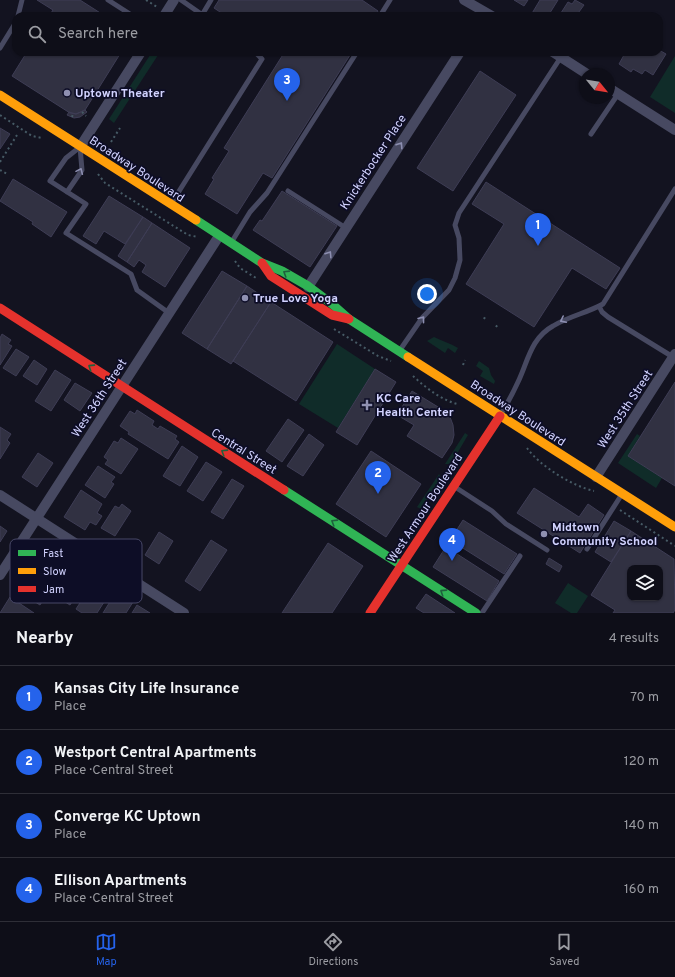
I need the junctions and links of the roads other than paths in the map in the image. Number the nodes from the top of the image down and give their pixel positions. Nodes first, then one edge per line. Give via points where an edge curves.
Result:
1 (22, 0) edge
2 (108, 0) edge
3 (174, 0) edge
4 (181, 0) edge
5 (211, 0) edge
6 (390, 0) edge
7 (464, 0) edge
8 (19, 12) edge
9 (126, 12) edge
10 (166, 12) edge
11 (199, 12) edge
12 (205, 12) edge
13 (382, 12) edge
14 (482, 12) edge
15 (12, 28) edge
16 (0, 48) edge
17 (138, 56) edge
18 (260, 56) edge
19 (354, 56) edge
20 (457, 56) edge
21 (556, 56) edge
22 (559, 56) edge
23 (579, 69) edge
24 (615, 92) edge
25 (0, 95) edge
26 (606, 104) edge
27 (675, 130) edge
28 (591, 134) dead end
29 (80, 147) junction
30 (675, 189) edge
31 (288, 191) dead end
32 (67, 192) junction
33 (170, 204) junction
34 (346, 228) junction
35 (219, 236) junction
36 (231, 243) junction
37 (262, 263) junction
38 (308, 287) junction
39 (599, 306) junction
40 (0, 308) edge
41 (169, 313) junction
42 (349, 319) junction
43 (399, 351) junction
44 (674, 356) edge
45 (121, 387) junction
46 (500, 416) junction
47 (596, 477) junction
48 (454, 486) junction
49 (622, 493) junction
50 (0, 495) edge
51 (36, 518) junction
52 (675, 527) edge
53 (22, 539) edge
54 (69, 539) edge
55 (587, 549) dead end
56 (548, 550) dead end
57 (520, 556) dead end
58 (10, 558) edge
59 (402, 565) junction
60 (0, 574) edge
61 (142, 586) edge
62 (184, 613) edge
63 (370, 613) edge
64 (476, 613) edge
65 (482, 613) edge

1 - 8 lane
2 - 9 lane
3 - 10 street
4 - 11 lane
5 - 12 lane
6 - 13 lane
7 - 14 street
15 - 16 lane
17 - 29 street
18 - 33 lane via 262,58
19 - 36 lane via 267,193 250,212
34 -> 20 street, Knickerbocker Place
43 -> 21 lane via 422,318 449,290 460,260 459,238 455,225 459,213
22 - 23 street
24 - 27 street
25 - 29 main road, Broadway Boulevard
26 - 28 lane
32 -> 29 lane via 82,170
29 - 32 lane via 66,158 50,182
29 - 33 main road, Broadway Boulevard
30 - 39 lane via 609,295
31 - 34 lane
32 - 41 lane via 86,204 66,233 130,274 137,290
33 - 35 main road, Broadway Boulevard
38 -> 34 street, Knickerbocker Place
35 - 36 main road, Broadway Boulevard
35 - 41 street, West 36th Street
36 - 37 main road, Broadway Boulevard
38 -> 37 main road, Broadway Boulevard via 276,267
37 - 42 main road, Broadway Boulevard via 271,276 332,315
38 - 42 main road, Broadway Boulevard via 338,306
39 - 44 lane via 608,317
39 -> 46 lane via 573,315 541,334
45 -> 40 main road, Central Street
41 - 45 street, West 36th Street
42 - 43 main road, Broadway Boulevard
43 - 46 main road, Broadway Boulevard
44 - 47 street, West 35th Street
45 - 51 street, West 36th Street
59 -> 45 main road, Central Street
46 - 47 main road, Broadway Boulevard
46 - 48 main road, West Armour Boulevard
47 - 49 main road, Broadway Boulevard
48 - 56 lane via 492,511 506,524
48 - 59 main road, West Armour Boulevard
49 - 52 main road, Broadway Boulevard
49 - 55 lane
50 - 51 street
51 - 53 street, West 36th Street
51 - 54 street
57 - 65 lane
58 - 60 street, West 36th Street
59 - 63 main road, West Armour Boulevard
64 -> 59 main road, Central Street
61 - 62 street

